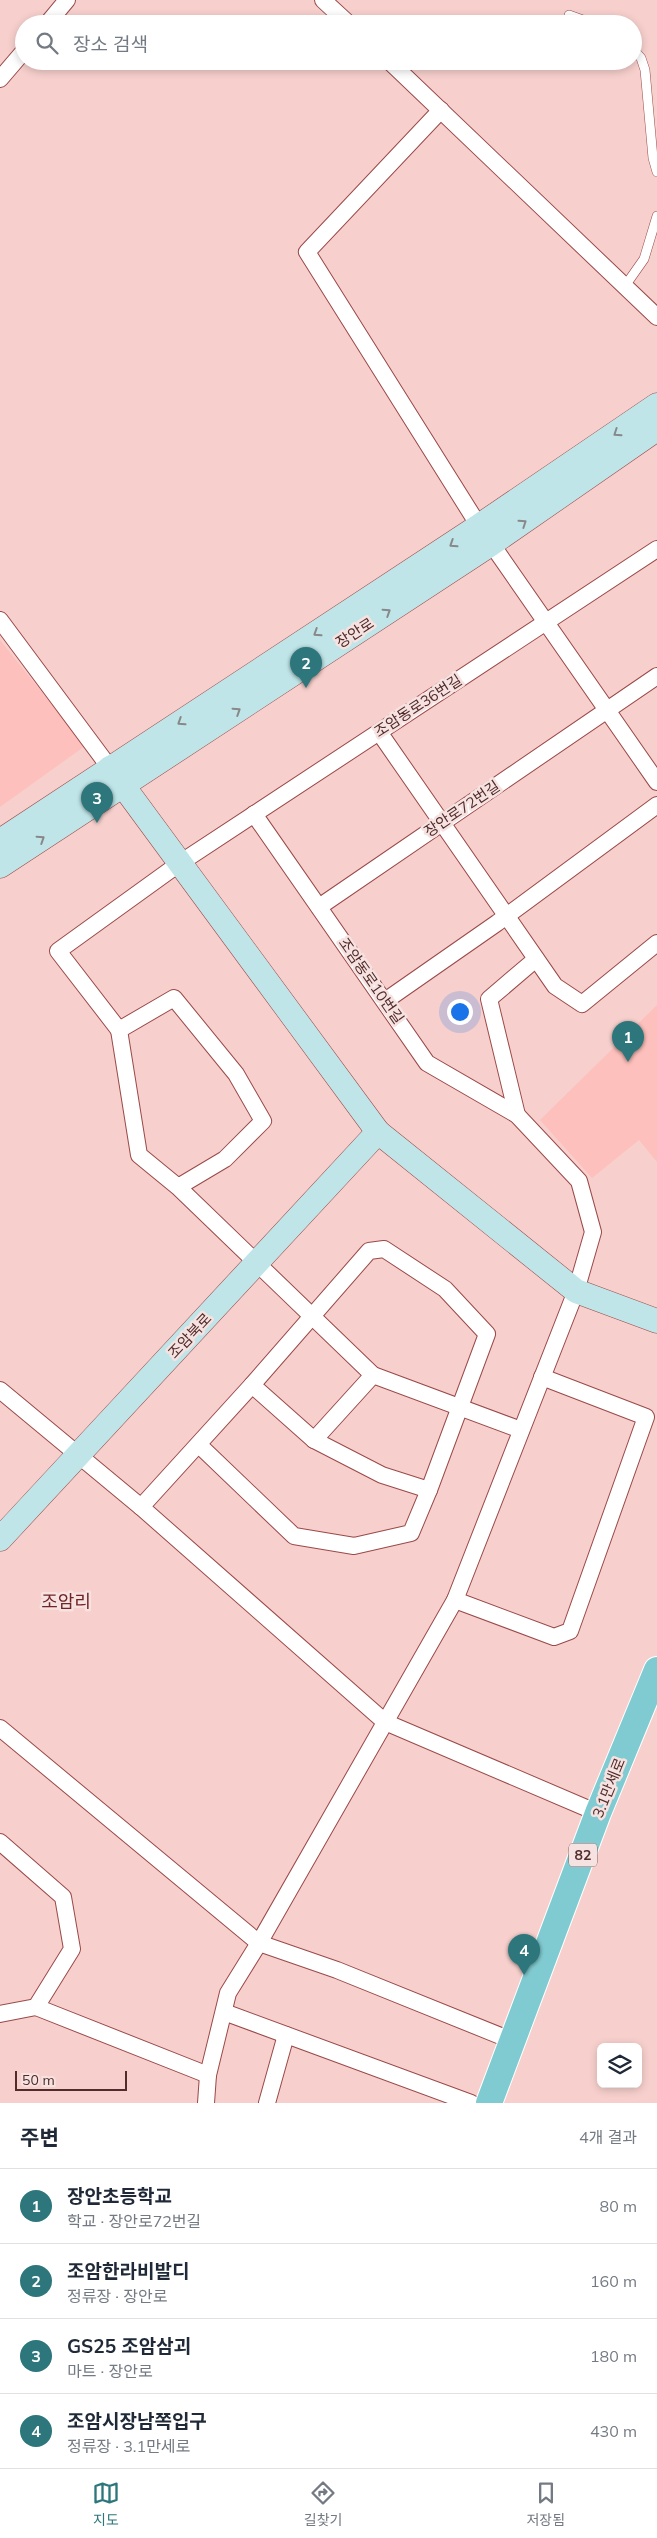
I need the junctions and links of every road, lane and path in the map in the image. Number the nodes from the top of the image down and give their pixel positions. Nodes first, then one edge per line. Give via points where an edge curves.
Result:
1 (67, 0) edge
2 (323, 0) edge
3 (54, 15) edge
4 (339, 15) edge
5 (642, 61) edge
6 (15, 62) edge
7 (399, 70) edge
8 (0, 79) edge
9 (441, 110) junction
10 (657, 172) edge
11 (657, 216) edge
12 (625, 286) junction
13 (657, 317) edge
14 (657, 405) edge
15 (657, 430) edge
16 (485, 535) junction
17 (657, 548) edge
18 (0, 620) edge
19 (546, 622) junction
20 (657, 676) edge
21 (606, 711) junction
22 (379, 732) junction
23 (116, 777) junction
24 (657, 782) edge
25 (657, 805) edge
26 (254, 814) junction
27 (442, 823) junction
28 (0, 841) edge
29 (180, 863) junction
30 (0, 866) edge
31 (319, 907) junction
32 (506, 916) junction
33 (657, 943) edge
34 (536, 959) junction
35 (385, 1001) junction
36 (119, 1030) junction
37 (517, 1115) junction
38 (378, 1132) junction
39 (178, 1187) junction
40 (256, 1264) junction
41 (576, 1291) junction
42 (313, 1318) junction
43 (657, 1321) edge
44 (373, 1375) junction
45 (542, 1377) junction
46 (252, 1385) junction
47 (0, 1390) edge
48 (459, 1406) junction
49 (521, 1430) junction
50 (314, 1440) junction
51 (199, 1445) junction
52 (79, 1457) junction
53 (429, 1490) junction
54 (141, 1507) junction
55 (0, 1539) edge
56 (454, 1600) junction
57 (657, 1670) edge
58 (385, 1722) junction
59 (0, 1728) edge
60 (598, 1813) junction
61 (0, 1842) edge
62 (259, 1944) junction
63 (36, 2007) junction
64 (224, 2012) junction
65 (0, 2014) edge
66 (286, 2035) junction
67 (513, 2041) junction
68 (208, 2075) junction
69 (206, 2103) edge
70 (267, 2103) edge
71 (471, 2103) edge
72 (489, 2103) edge

1 - 3 street
2 - 4 street
5 - 10 lane
6 - 8 street
7 - 9 street
9 - 12 street
9 - 16 street via 306,252
11 - 12 lane via 644,259
12 - 13 street
14 -> 16 street, 장안로
16 -> 15 street, 장안로
16 - 19 street
16 - 23 street, 장안로
17 - 19 street, 조암동로36번길
18 - 23 street
19 - 21 street
19 - 22 street, 조암동로36번길
20 - 21 street, 장안로72번길
21 - 24 street
21 - 27 street, 장안로72번길
22 - 26 street, 조암동로36번길
22 - 27 street
23 - 28 street, 장안로
23 - 29 street
30 -> 23 street, 장안로
25 - 32 street
26 - 29 street, 조암동로36번길
26 - 31 street, 조암동로10번길
27 - 31 street, 장안로72번길
27 - 32 street
29 - 36 street, 조암동로36번길 via 58,951
29 - 38 street
31 - 35 street, 조암동로10번길
32 - 34 street
32 - 35 street
33 - 34 street via 582,1004 555,986
34 - 37 street, 조암동로10번길 via 489,998
35 - 37 street, 조암동로10번길 via 428,1063
36 - 39 street via 140,1155
36 - 39 street via 174,998 236,1074 263,1121 225,1159
37 - 41 street, 조암동로10번길 via 579,1181 593,1232
38 - 40 street, 조암북로
38 - 41 street
39 - 40 street
40 - 42 street
40 - 52 street, 조암북로
41 - 43 street
41 - 45 street, 조암동로10번길
42 - 44 street
42 - 46 street
42 - 48 street via 369,1251 384,1249 446,1289 486,1334
44 - 48 street
44 - 50 street
45 - 49 street, 조암동로10번길
45 - 56 street via 646,1417 570,1631 554,1638
46 - 50 street
46 - 51 street
47 - 52 street
48 - 49 street
48 - 53 street
49 - 56 street, 조암동로10번길
50 - 53 street via 382,1475
51 - 53 street via 294,1536 354,1546 411,1534
51 - 54 street
52 - 54 street
52 - 55 street, 조암북로
54 - 58 street
56 - 58 street, 조암동로10번길
57 - 60 main road, 3.1만세로 / 82
58 - 60 street
58 - 62 street, 조암동로10번길
59 - 62 street
60 - 67 main road, 3.1만세로 / 82
61 - 63 street via 63,1897 72,1949
62 - 64 street, 조암동로10번길 via 228,1993
62 - 67 street via 337,1970
63 - 65 street
63 - 68 street
64 - 66 street
64 - 68 street, 조암동로10번길
66 - 70 street
66 - 71 street
67 - 72 main road, 3.1만세로 / 82
68 - 69 street, 조암동로10번길

